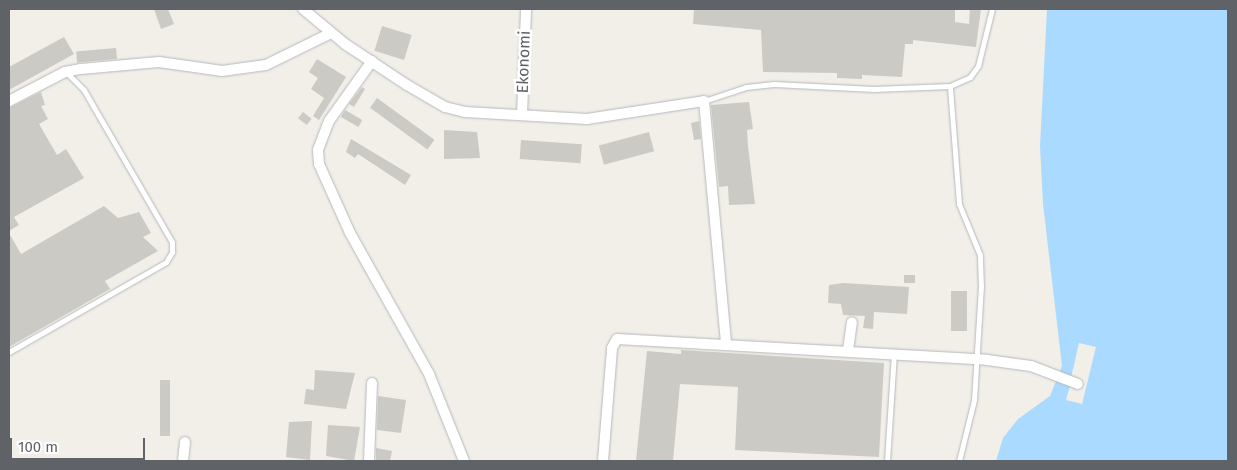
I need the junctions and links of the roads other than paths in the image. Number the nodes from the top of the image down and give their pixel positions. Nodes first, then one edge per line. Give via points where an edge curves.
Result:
1 (303, 9) edge
2 (526, 9) edge
3 (992, 9) edge
4 (331, 34) junction
5 (372, 61) junction
6 (65, 72) junction
7 (950, 86) junction
8 (9, 101) edge
9 (704, 101) junction
10 (522, 115) junction
11 (852, 322) dead end
12 (726, 345) junction
13 (848, 350) junction
14 (9, 352) edge
15 (894, 352) junction
16 (977, 360) junction
17 (372, 383) dead end
18 (1078, 384) dead end
19 (184, 442) dead end
20 (183, 461) edge
21 (369, 461) edge
22 (464, 461) edge
23 (603, 461) edge
24 (887, 461) edge
25 (959, 461) edge

1 - 4 street
2 - 10 street, Ekonomi
3 - 7 lane via 981,60 970,77
4 - 5 street
4 - 6 street via 266,65 239,70 158,62
5 - 10 street via 445,107
5 - 22 street via 329,120 318,150 319,164 354,241 429,374
6 - 8 street
6 - 14 lane via 84,90 172,242 172,252 166,262
7 - 9 lane via 874,89 774,84 746,87
7 - 16 lane via 959,204 980,255
9 - 10 street via 587,119
9 - 12 street
11 - 13 street
12 - 13 street
12 - 23 street via 614,341
13 - 15 street
15 - 16 street
15 - 24 lane
16 - 18 street via 1031,366
16 - 25 lane via 974,400
17 - 21 street
19 - 20 street

